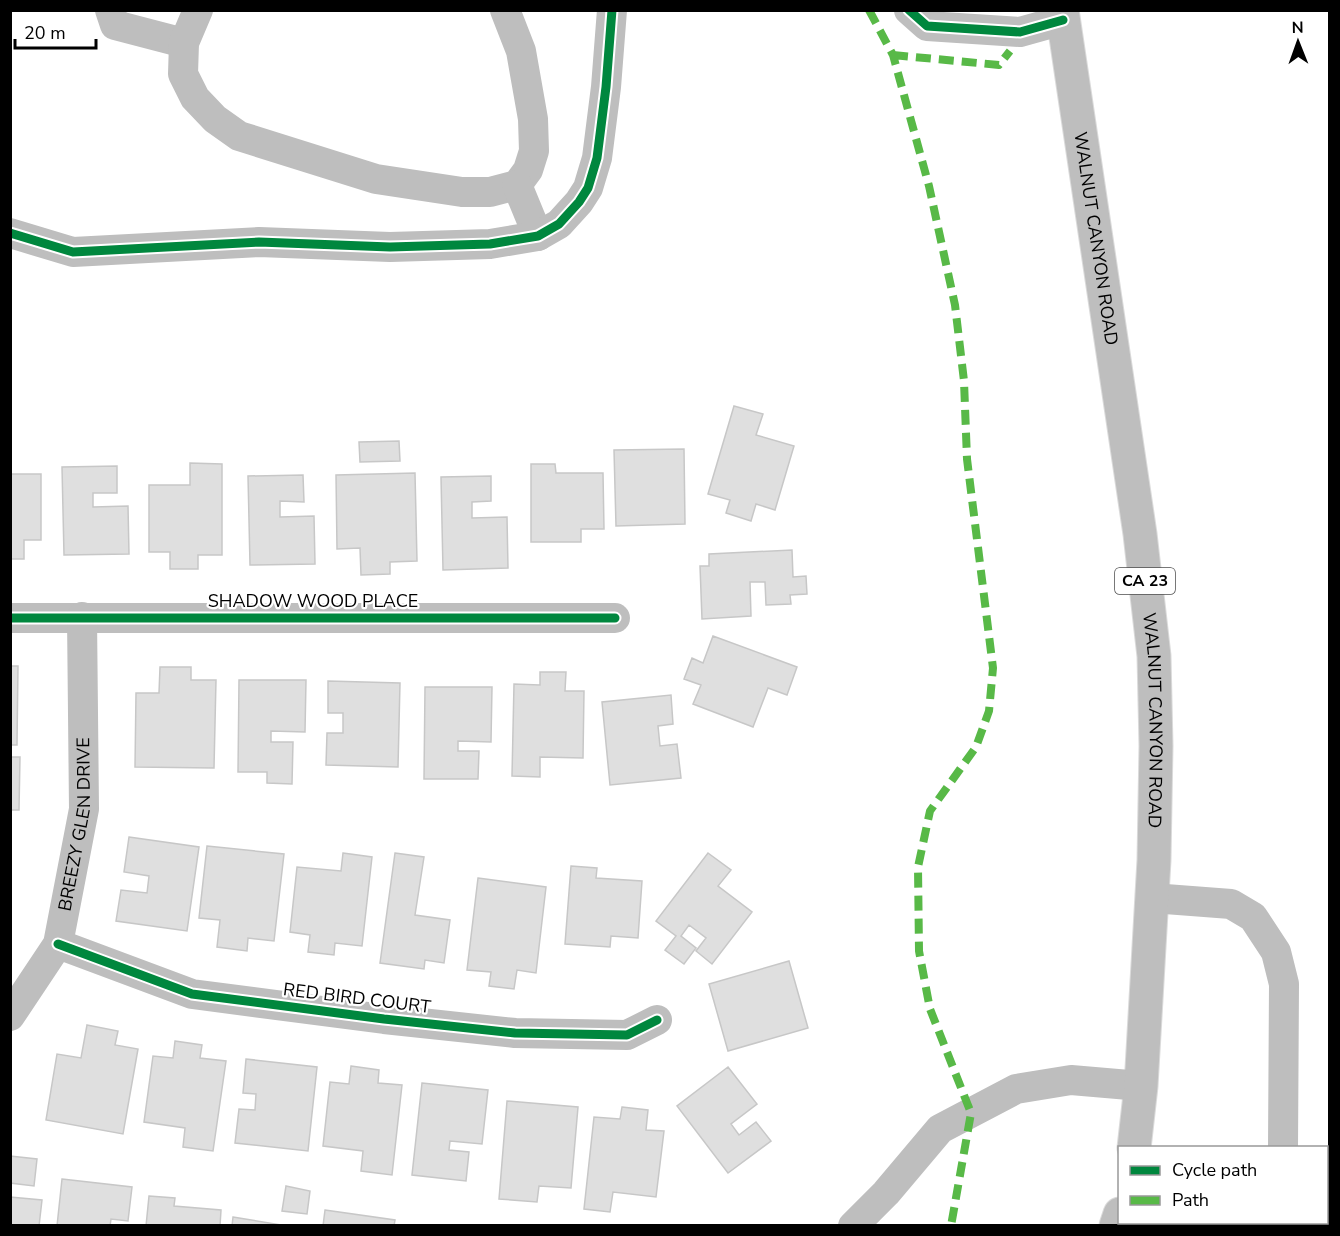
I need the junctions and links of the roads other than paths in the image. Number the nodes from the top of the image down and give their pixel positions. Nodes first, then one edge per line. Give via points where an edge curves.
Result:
1 (110, 10) edge
2 (198, 10) edge
3 (505, 10) edge
4 (612, 10) edge
5 (909, 10) edge
6 (1063, 15) edge
7 (184, 43) junction
8 (518, 186) junction
9 (10, 233) edge
10 (538, 236) junction
11 (82, 617) junction
12 (10, 618) edge
13 (615, 618) dead end
14 (1152, 898) junction
15 (58, 944) junction
16 (10, 1016) edge
17 (657, 1020) dead end
18 (1141, 1086) junction
19 (1134, 1146) edge
20 (1283, 1146) edge
21 (852, 1226) edge

1 - 7 street via 115,25
2 - 7 street
3 - 8 street via 521,51 533,119 534,151
4 - 10 street via 597,158 588,188 559,224
5 - 6 street via 927,26 1020,32
6 - 14 main road, WALNUT CANYON ROAD / CA 23 via 1140,534 1154,656
7 - 8 street via 183,74 195,98 239,136 376,179 462,192
8 - 10 street
9 - 10 street via 74,252 259,242 390,247 490,244
11 - 12 street, SHADOW WOOD PLACE
11 - 13 street, SHADOW WOOD PLACE
11 - 15 street, BREEZY GLEN DRIVE via 84,809
14 - 18 main road, WALNUT CANYON ROAD / CA 23
14 - 20 street via 1230,904 1253,917 1276,952 1284,984
15 - 16 street, BREEZY GLEN DRIVE
15 - 17 street, RED BIRD COURT via 192,994 372,1017 515,1033 627,1035
18 - 19 main road, WALNUT CANYON ROAD / CA 23
18 - 21 street via 1071,1080 1016,1089 940,1129 886,1193

